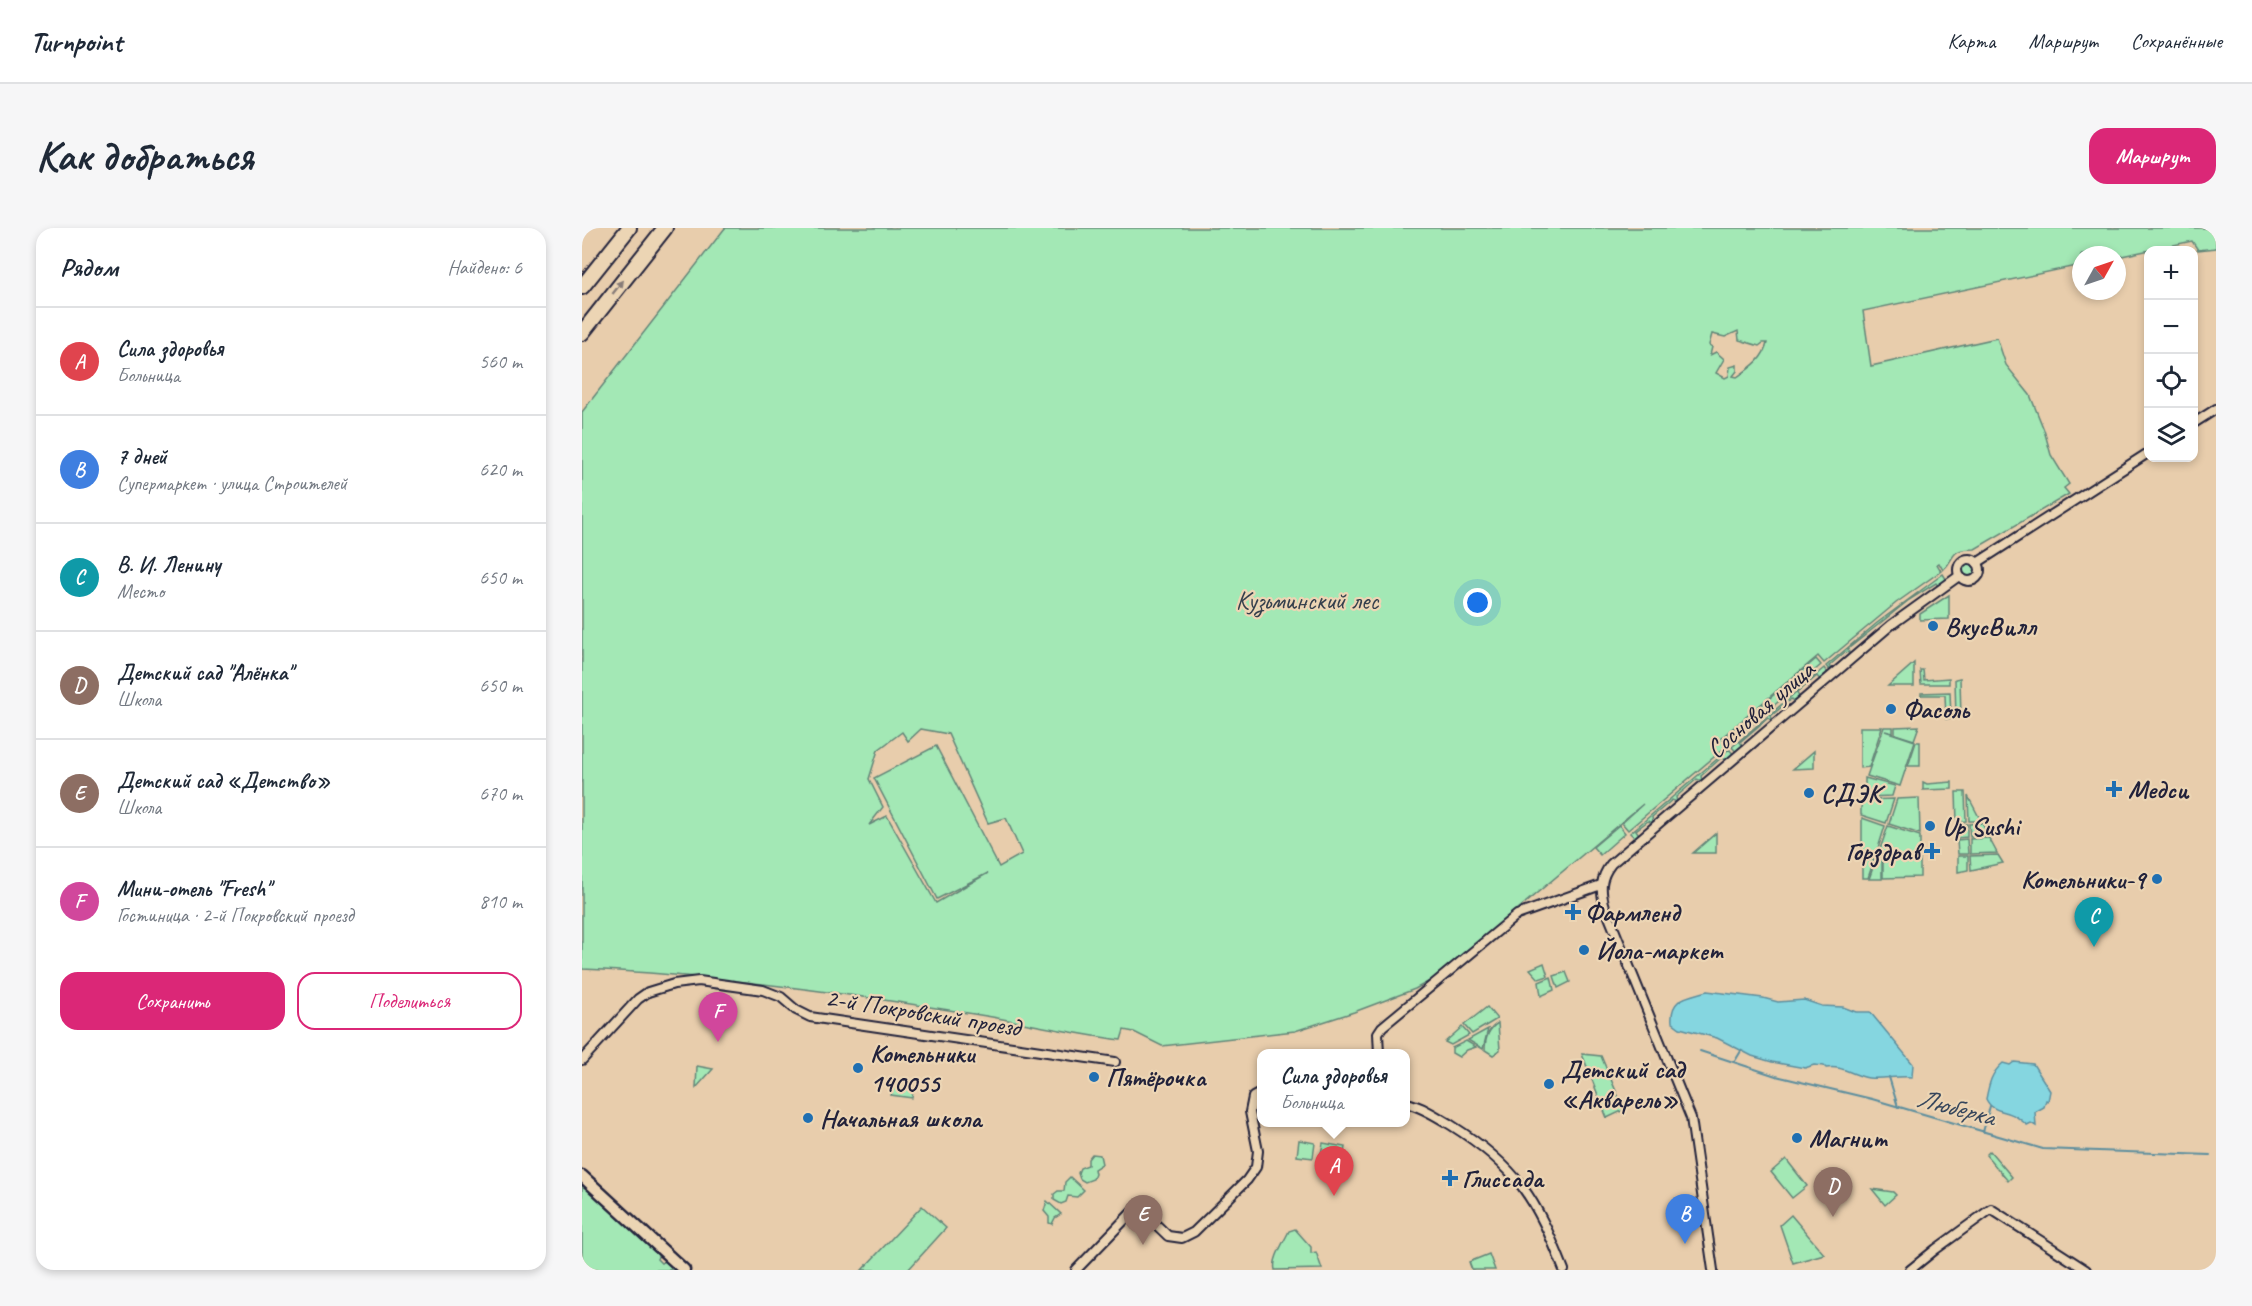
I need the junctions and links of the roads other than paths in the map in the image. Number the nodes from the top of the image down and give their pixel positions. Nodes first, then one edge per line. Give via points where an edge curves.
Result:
1 (629, 228) edge
2 (665, 228) edge
3 (582, 287) edge
4 (582, 333) edge
5 (2216, 409) edge
6 (2198, 420) edge
7 (2144, 456) edge
8 (1977, 563) junction
9 (1959, 576) junction
10 (1601, 885) junction
11 (1379, 1049) edge
12 (582, 1060) edge
13 (1115, 1062) dead end
14 (1257, 1095) edge
15 (1410, 1105) edge
16 (582, 1176) edge
17 (684, 1270) edge
18 (1076, 1270) edge
19 (1564, 1270) edge
20 (1713, 1270) edge
21 (1911, 1270) edge
22 (2086, 1270) edge

1 - 3 highway
4 -> 2 highway
5 - 6 street
7 - 8 street, Сосновая улица
8 - 9 street, Сосновая улица via 1968,559 1961,562
8 - 9 street, Сосновая улица via 1980,570 1975,579 1965,581
9 - 10 street, Сосновая улица via 1891,625 1611,864
10 - 11 street via 1516,915 1382,1027 1378,1033
10 - 20 street via 1605,907 1694,1127
12 - 13 street, 2-й Покровский проезд via 642,995 665,986 699,981 769,991 810,1017
14 - 18 street via 1250,1112 1258,1151 1256,1167 1202,1224 1185,1238 1173,1238 1136,1208
15 - 19 street via 1442,1119 1503,1163 1532,1198
16 - 17 street
21 - 22 street via 1991,1209

